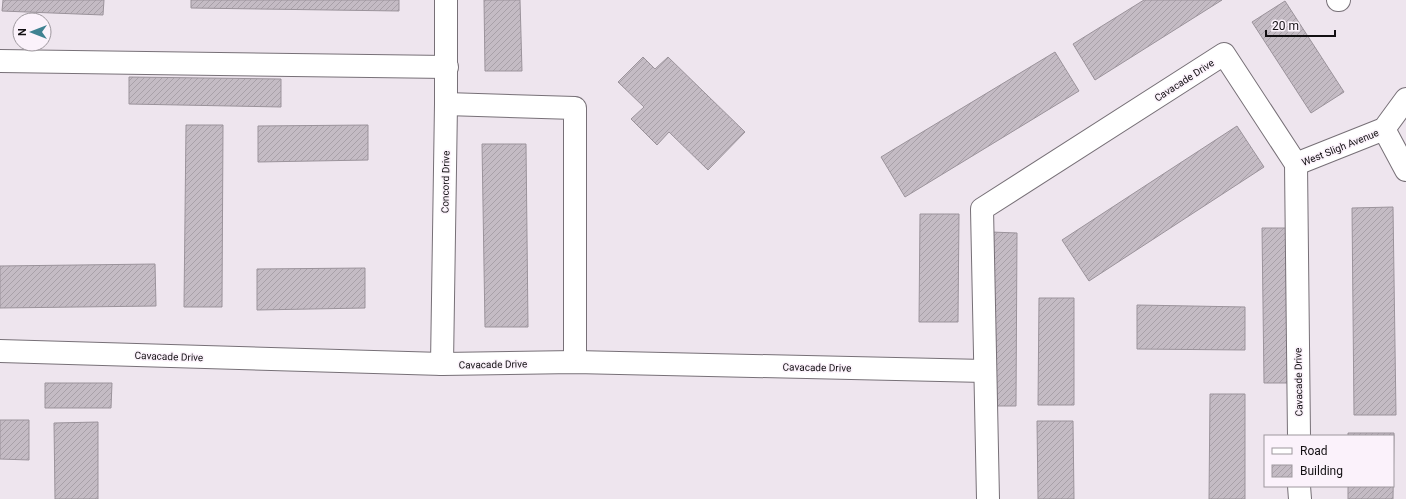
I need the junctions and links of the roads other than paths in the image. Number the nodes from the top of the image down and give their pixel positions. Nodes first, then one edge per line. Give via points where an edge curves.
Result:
1 (446, 0) edge
2 (0, 61) edge
3 (446, 67) junction
4 (1406, 99) edge
5 (446, 104) junction
6 (1384, 129) junction
7 (1296, 164) junction
8 (1406, 170) edge
9 (0, 351) edge
10 (575, 362) junction
11 (442, 364) junction
12 (986, 371) junction
13 (1299, 435) edge
14 (1300, 487) edge
15 (988, 499) edge
16 (1300, 499) edge

1 - 3 street, Concord Drive
2 - 3 street
3 - 5 street, Concord Drive
4 - 6 street, West Sligh Avenue
5 - 10 street via 575,108
5 - 11 street, Concord Drive
6 - 7 street, West Sligh Avenue
6 - 8 street, West Sligh Avenue
7 - 12 street, Cavacade Drive via 1224,54 982,208
7 - 13 street, Cavacade Drive
9 - 11 street, Cavacade Drive
10 - 11 street, Cavacade Drive
10 - 12 street, Cavacade Drive
12 - 15 street, Cavacade Drive
14 - 16 street

